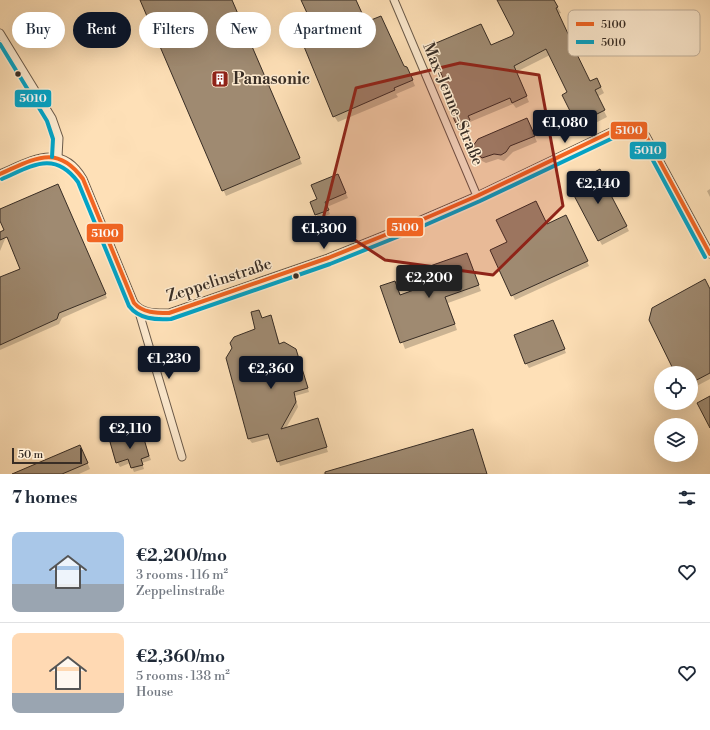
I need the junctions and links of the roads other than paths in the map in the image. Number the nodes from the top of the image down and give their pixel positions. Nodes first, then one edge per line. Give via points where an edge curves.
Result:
1 (394, 0) edge
2 (0, 33) edge
3 (58, 157) junction
4 (0, 174) edge
5 (477, 196) junction
6 (710, 254) edge
7 (138, 309) junction
8 (182, 457) dead end

1 - 5 street, Max-Jenne-Straße
2 - 3 street via 52,118 59,138
3 - 4 street via 35,159
3 - 7 street via 71,163 83,179
5 - 6 street, Zeppelinstraße via 613,131 625,128 636,130 646,136 654,146
5 - 7 street, Zeppelinstraße via 328,258 169,313 152,314
7 - 8 street

